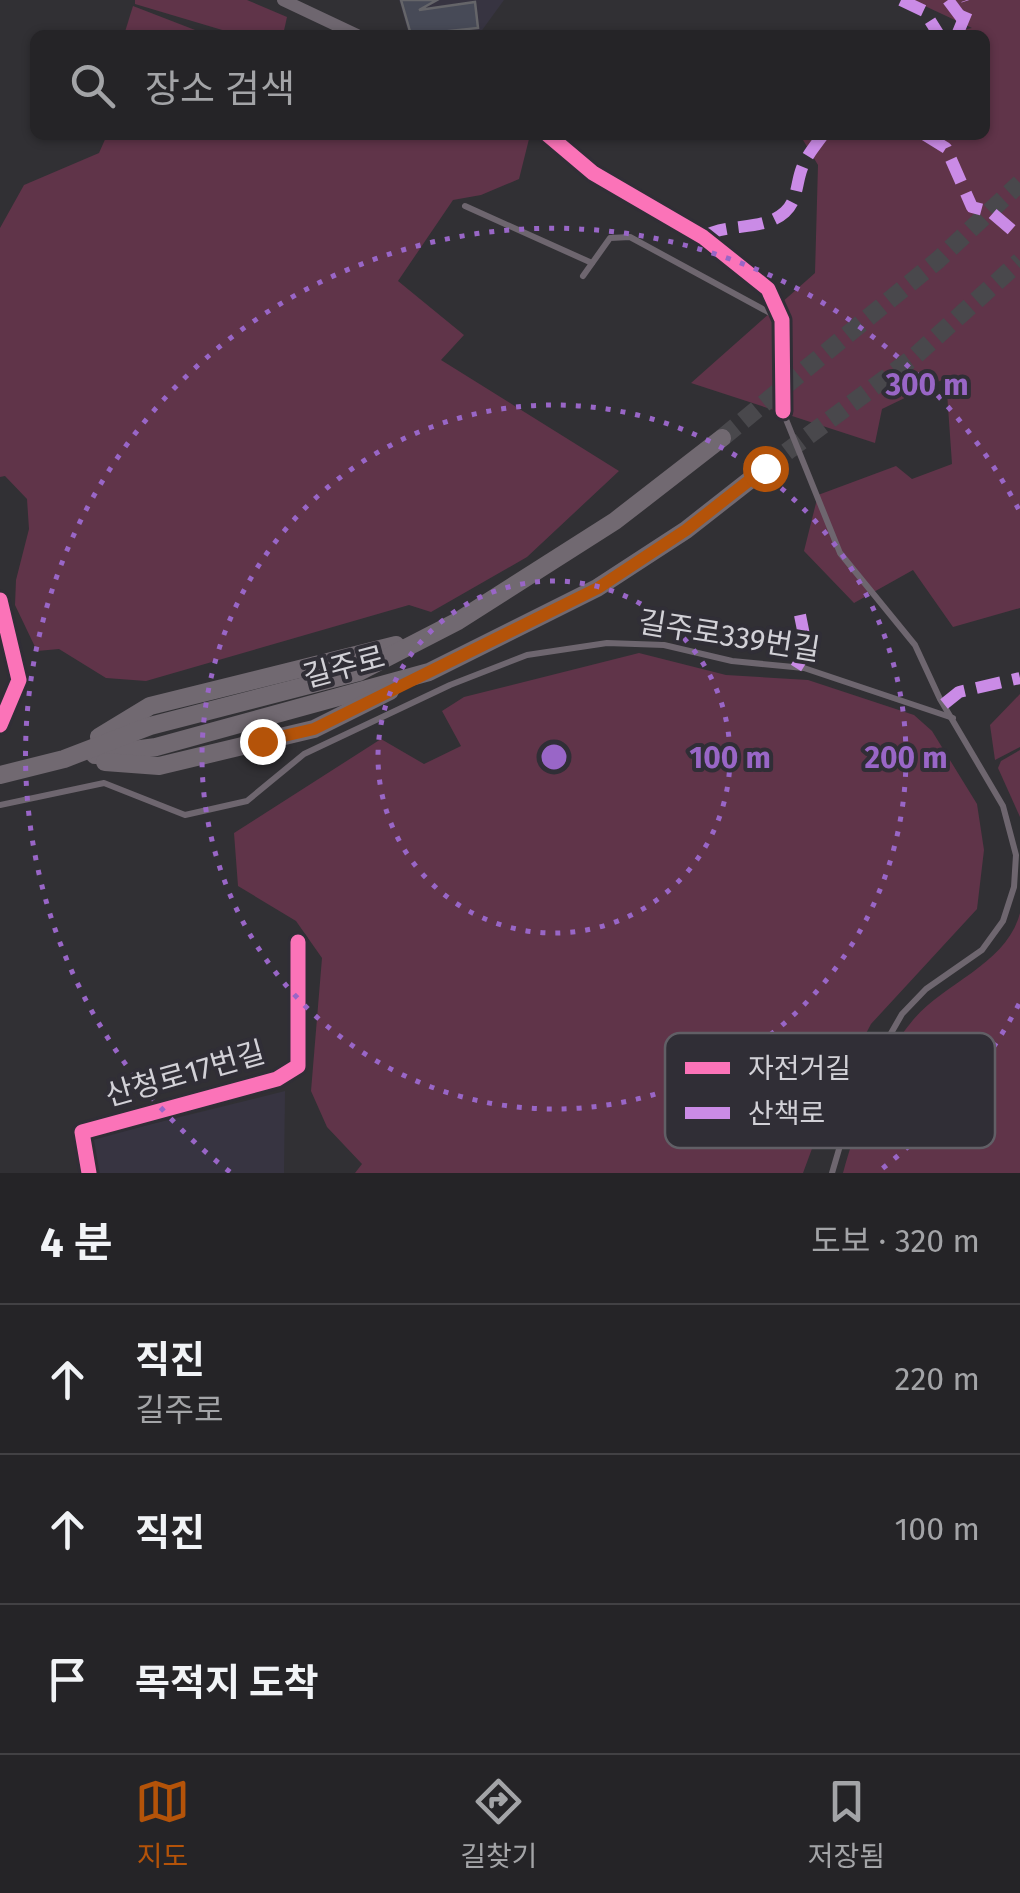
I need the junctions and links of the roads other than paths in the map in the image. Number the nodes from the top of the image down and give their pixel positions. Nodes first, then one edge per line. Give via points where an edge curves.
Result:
1 (283, 0) edge
2 (346, 30) edge
3 (554, 140) edge
4 (465, 206) dead end
5 (592, 263) junction
6 (583, 276) dead end
7 (782, 320) junction
8 (783, 411) joint
9 (722, 438) tunnel mouth
10 (765, 468) tunnel mouth
11 (2, 605) edge
12 (953, 718) junction
13 (0, 725) edge
14 (64, 759) junction
15 (0, 775) edge
16 (0, 805) edge
17 (298, 942) dead end
18 (891, 1033) edge
19 (839, 1148) edge
20 (88, 1173) edge
21 (832, 1173) edge

1 - 2 street
3 - 7 street via 593,173 704,237 768,289
4 - 5 lane
5 - 6 lane
5 - 7 lane via 610,238 630,238
7 - 8 street
8 - 12 lane via 840,553 915,645
9 - 14 main road, 길주로 via 615,521 424,638 150,706
10 - 14 main road, 길주로 via 598,588 314,729 159,766
11 - 13 street via 19,680
12 - 16 lane, 길주로339번길 via 804,668 606,642 527,655 450,685 304,754 247,801 185,815 104,783
12 - 18 lane via 1010,822 1014,888 994,936 902,1014
14 - 15 main road
17 - 20 street, 산청로17번길 via 298,1066 278,1080 82,1132
19 - 21 lane

